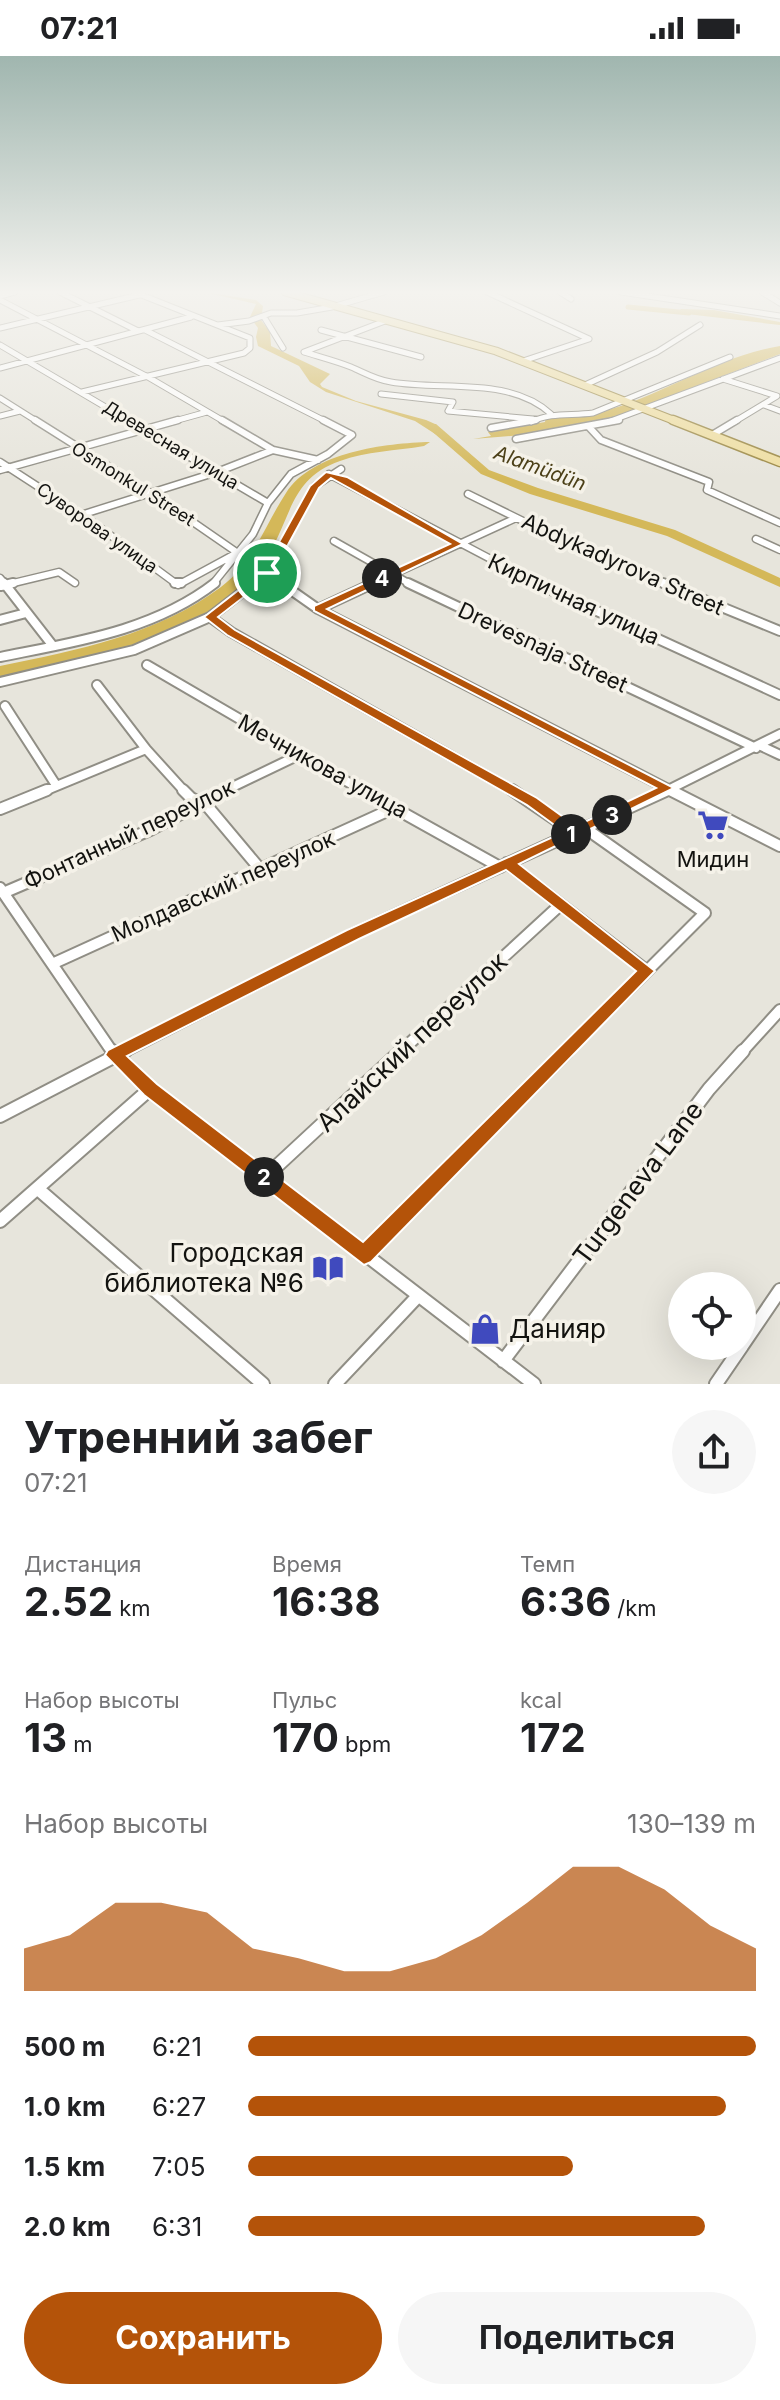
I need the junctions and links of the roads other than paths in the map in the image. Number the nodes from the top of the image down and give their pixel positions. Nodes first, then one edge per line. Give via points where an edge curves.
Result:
1 (15, 354) edge
2 (53, 354) edge
3 (104, 354) edge
4 (191, 354) edge
5 (240, 354) edge
6 (310, 354) edge
7 (409, 354) edge
8 (502, 354) edge
9 (544, 354) edge
10 (653, 354) edge
11 (421, 357) dead end
12 (730, 357) dead end
13 (780, 358) edge
14 (27, 361) junction
15 (523, 361) junction
16 (208, 362) junction
17 (0, 368) edge
18 (148, 377) junction
19 (723, 379) junction
20 (585, 385) junction
21 (82, 392) junction
22 (381, 394) dead end
23 (0, 398) edge
24 (625, 401) junction
25 (764, 405) junction
26 (646, 410) junction
27 (20, 411) junction
28 (780, 411) edge
29 (207, 412) junction
30 (551, 414) junction
31 (0, 416) edge
32 (538, 419) junction
33 (589, 427) junction
34 (491, 428) dead end
35 (146, 431) junction
36 (712, 435) junction
37 (516, 439) dead end
38 (79, 449) junction
39 (273, 450) junction
40 (318, 460) junction
41 (0, 462) edge
42 (780, 462) edge
43 (11, 467) junction
44 (341, 469) dead end
45 (0, 470) edge
46 (217, 472) junction
47 (329, 474) junction
48 (151, 493) junction
49 (468, 494) dead end
50 (268, 503) junction
51 (84, 514) junction
52 (516, 518) junction
53 (780, 523) edge
54 (756, 539) dead end
55 (334, 541) dead end
56 (458, 544) junction
57 (780, 550) edge
58 (240, 554) junction
59 (266, 572) junction
60 (389, 574) junction
61 (2, 583) edge
62 (75, 583) dead end
63 (318, 609) junction
64 (26, 613) junction
65 (210, 617) junction
66 (0, 620) edge
67 (780, 631) edge
68 (53, 646) junction
69 (0, 657) edge
70 (147, 665) dead end
71 (0, 682) edge
72 (97, 685) dead end
73 (780, 695) edge
74 (5, 706) dead end
75 (780, 734) edge
76 (758, 747) junction
77 (146, 749) junction
78 (299, 755) junction
79 (780, 755) edge
80 (56, 785) junction
81 (667, 788) junction
82 (200, 802) junction
83 (394, 808) junction
84 (0, 809) edge
85 (580, 830) junction
86 (780, 846) edge
87 (504, 865) junction
88 (260, 869) junction
89 (2, 890) edge
90 (559, 906) junction
91 (52, 964) junction
92 (647, 971) junction
93 (780, 1010) edge
94 (114, 1055) junction
95 (150, 1089) junction
96 (0, 1116) edge
97 (264, 1178) junction
98 (38, 1189) junction
99 (0, 1221) edge
100 (364, 1255) junction
101 (780, 1290) edge
102 (418, 1296) junction
103 (756, 1325) edge
104 (732, 1360) edge
105 (503, 1361) junction
106 (263, 1384) edge
107 (335, 1384) edge
108 (534, 1384) edge
109 (716, 1384) edge

1 - 14 street, Древесная улица
2 - 14 street
3 - 18 street
4 - 16 street
5 - 16 street
6 - 30 street via 394,383 506,392 539,403
7 - 11 street
8 - 15 main road
9 - 15 street
10 - 20 street
12 - 24 street
13 - 19 street
14 - 17 street
14 - 21 street, Древесная улица
15 - 20 main road
16 - 18 street
16 - 40 street via 352,435
18 - 21 street
18 - 29 street
19 - 25 street via 777,396
19 - 26 street
20 - 24 main road
21 - 35 street, Древесная улица
22 - 32 street via 453,402 448,411
23 - 27 street, Osmonkul Street
24 - 26 main road
24 - 30 street via 593,413
25 - 28 street
25 - 36 street
26 - 33 street
26 - 36 main road
27 - 31 street
27 - 38 street, Osmonkul Street
29 - 35 street
29 - 39 street
30 - 32 street
32 - 34 street
33 - 37 street
33 - 53 street via 601,440 709,482 707,490
35 - 38 street
35 - 46 street, Древесная улица
36 - 42 main road
38 - 43 street
38 - 48 street, Osmonkul Street
39 - 40 street
39 - 46 street
40 - 50 street via 291,474
41 - 43 street, Суворова улица
43 - 45 street
43 - 51 street, Суворова улица
44 - 47 street
46 - 48 street
46 - 50 street, Древесная улица
47 - 56 street, Кирпичная улица
47 - 59 street via 315,486
48 - 51 street
48 - 58 street, Osmonkul Street
49 - 52 street, Abdykadyrova Street
50 - 58 street
51 - 58 street, Суворова улица via 178,585
52 - 56 street
52 - 67 street, Abdykadyrova Street
54 - 57 street
55 - 60 street, Drevesnaja Street
56 - 60 street
56 - 73 street, Кирпичная улица
58 - 59 street, Osmonkul Street
58 - 68 street via 188,601 113,633
59 - 63 street
59 - 65 street
60 - 63 street
60 - 76 street, Drevesnaja Street
61 - 62 street via 59,572
61 - 64 street
63 - 81 street
64 - 66 street
64 - 68 street
65 - 71 street via 134,650
65 - 85 street
68 - 69 street
70 - 78 street, Мечникова улица
72 - 77 street
74 - 80 street
75 - 76 street
76 - 79 street, Drevesnaja Street
76 - 81 street
77 - 80 street
77 - 82 street
78 - 82 street, Фонтанный переулок
78 - 83 street, Мечникова улица
80 - 84 street
81 - 85 street
81 - 86 street
82 - 88 street
82 - 89 street, Фонтанный переулок via 150,830
83 - 87 street, Мечникова улица
83 - 88 street, Молдавский переулок
85 - 87 street
85 - 92 street via 705,913
87 - 90 street, Мечникова улица
87 - 94 street via 353,934
88 - 91 street, Молдавский переулок
89 - 91 street
90 - 92 street, Мечникова улица
90 - 97 street, Алайский переулок
91 - 94 street
92 - 100 street
93 - 105 street, Turgeneva Lane via 709,1089
94 - 95 street
94 - 96 street
95 - 97 street
95 - 98 street
97 - 100 street
98 - 99 street
98 - 106 street
100 - 102 street
101 - 103 street
102 - 105 street
102 - 107 street
104 - 109 street
105 - 108 street

